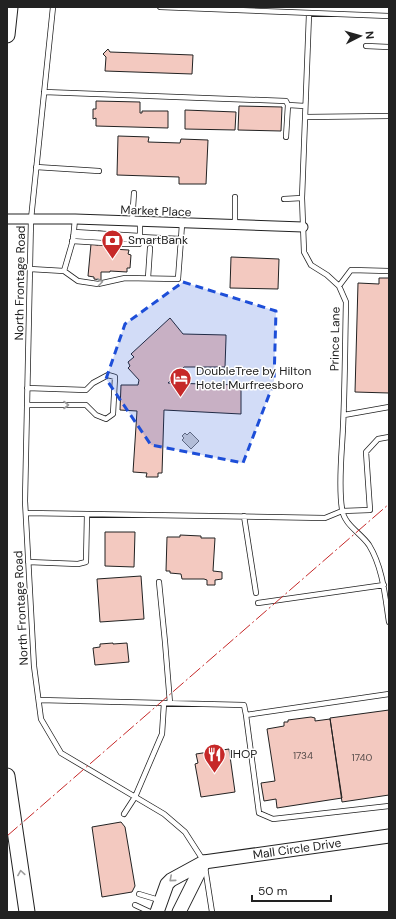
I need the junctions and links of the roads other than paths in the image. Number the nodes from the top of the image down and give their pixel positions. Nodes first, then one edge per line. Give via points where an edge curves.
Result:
1 (10, 7) edge
2 (53, 7) edge
3 (160, 7) edge
4 (193, 8) edge
5 (261, 9) edge
6 (308, 14) junction
7 (389, 16) edge
8 (7, 35) edge
9 (366, 46) dead end
10 (389, 47) edge
11 (44, 92) junction
12 (288, 105) junction
13 (305, 106) junction
14 (389, 116) edge
15 (304, 117) junction
16 (286, 137) dead end
17 (36, 167) junction
18 (99, 171) dead end
19 (134, 193) dead end
20 (235, 197) dead end
21 (302, 198) junction
22 (284, 199) dead end
23 (7, 219) edge
24 (31, 219) junction
25 (75, 220) junction
26 (136, 222) junction
27 (182, 224) junction
28 (235, 226) junction
29 (303, 227) junction
30 (73, 236) junction
31 (139, 238) junction
32 (181, 239) junction
33 (150, 248) dead end
34 (30, 269) junction
35 (389, 271) edge
36 (64, 272) junction
37 (148, 278) junction
38 (339, 286) junction
39 (28, 388) junction
40 (27, 405) junction
41 (389, 407) edge
42 (344, 415) junction
43 (389, 437) edge
44 (342, 511) junction
45 (26, 513) junction
46 (87, 514) junction
47 (244, 516) junction
48 (28, 562) junction
49 (159, 582) dead end
50 (384, 585) junction
51 (256, 593) dead end
52 (258, 603) dead end
53 (389, 622) edge
54 (389, 694) edge
55 (38, 700) junction
56 (164, 703) junction
57 (170, 703) junction
58 (246, 715) junction
59 (7, 776) edge
60 (135, 797) junction
61 (389, 806) edge
62 (124, 814) dead end
63 (389, 836) edge
64 (204, 862) junction
65 (139, 894) dead end
66 (135, 905) dead end
67 (159, 906) edge
68 (27, 912) edge
69 (150, 912) edge
70 (179, 912) edge
71 (212, 912) edge

1 - 8 main road
2 - 11 lane, North Frontage Road
3 - 4 lane
4 - 5 lane
5 - 6 lane
6 - 7 lane
6 - 13 lane, Prince Lane
9 - 10 lane
11 - 12 lane via 286,101
11 - 17 lane, North Frontage Road
12 - 13 lane
12 - 16 lane
13 - 15 lane, Prince Lane
14 - 15 lane
15 - 21 lane, Prince Lane
17 - 18 lane
17 - 24 lane, North Frontage Road
19 - 26 lane
20 - 28 lane
21 - 22 lane
21 - 29 lane, Prince Lane
23 - 24 street, Market Place
24 - 25 street, Market Place
24 - 34 lane, North Frontage Road
25 - 26 street, Market Place
25 - 30 lane
26 - 27 street, Market Place
26 - 31 lane
27 - 28 street, Market Place
27 - 32 lane
28 - 29 street, Market Place
29 - 38 lane, Prince Lane via 304,252 311,264
30 - 31 lane
30 - 31 lane via 121,244 139,244
30 - 36 lane
31 - 32 lane
32 - 37 lane via 178,279
33 - 37 lane
34 - 36 lane
34 - 39 lane, North Frontage Road
35 - 38 lane via 351,270
36 -> 37 lane via 78,281 98,284 124,278
38 - 42 lane, Prince Lane via 346,302
39 - 40 lane, North Frontage Road
40 -> 39 lane via 86,404 106,419 113,414 115,378 108,375 86,390
40 - 45 lane, North Frontage Road
41 - 42 lane
42 - 44 lane, Prince Lane
43 - 44 lane via 378,439 366,452 370,510
44 - 47 lane via 325,518
44 - 50 lane, Prince Lane via 352,527 368,544 378,562
45 - 46 lane
45 - 48 lane, North Frontage Road
46 - 47 lane
46 - 48 lane via 86,562
47 - 51 lane
48 - 55 lane, North Frontage Road
49 - 57 lane
50 - 52 lane
50 - 53 lane, Prince Lane
54 - 58 lane
55 - 56 lane
55 - 60 lane, North Frontage Road via 41,719 61,753
56 - 57 lane
56 - 60 lane via 162,734
57 - 58 lane via 244,705
58 - 61 lane via 259,813 273,819
68 -> 59 main road
60 - 62 lane
60 - 64 lane, North Frontage Road via 164,814 185,832
63 - 64 street, Mall Circle Drive
64 -> 67 street, Mall Circle Drive via 171,880
64 - 70 street
64 - 71 lane, North Frontage Road
65 - 67 lane
66 - 69 lane

